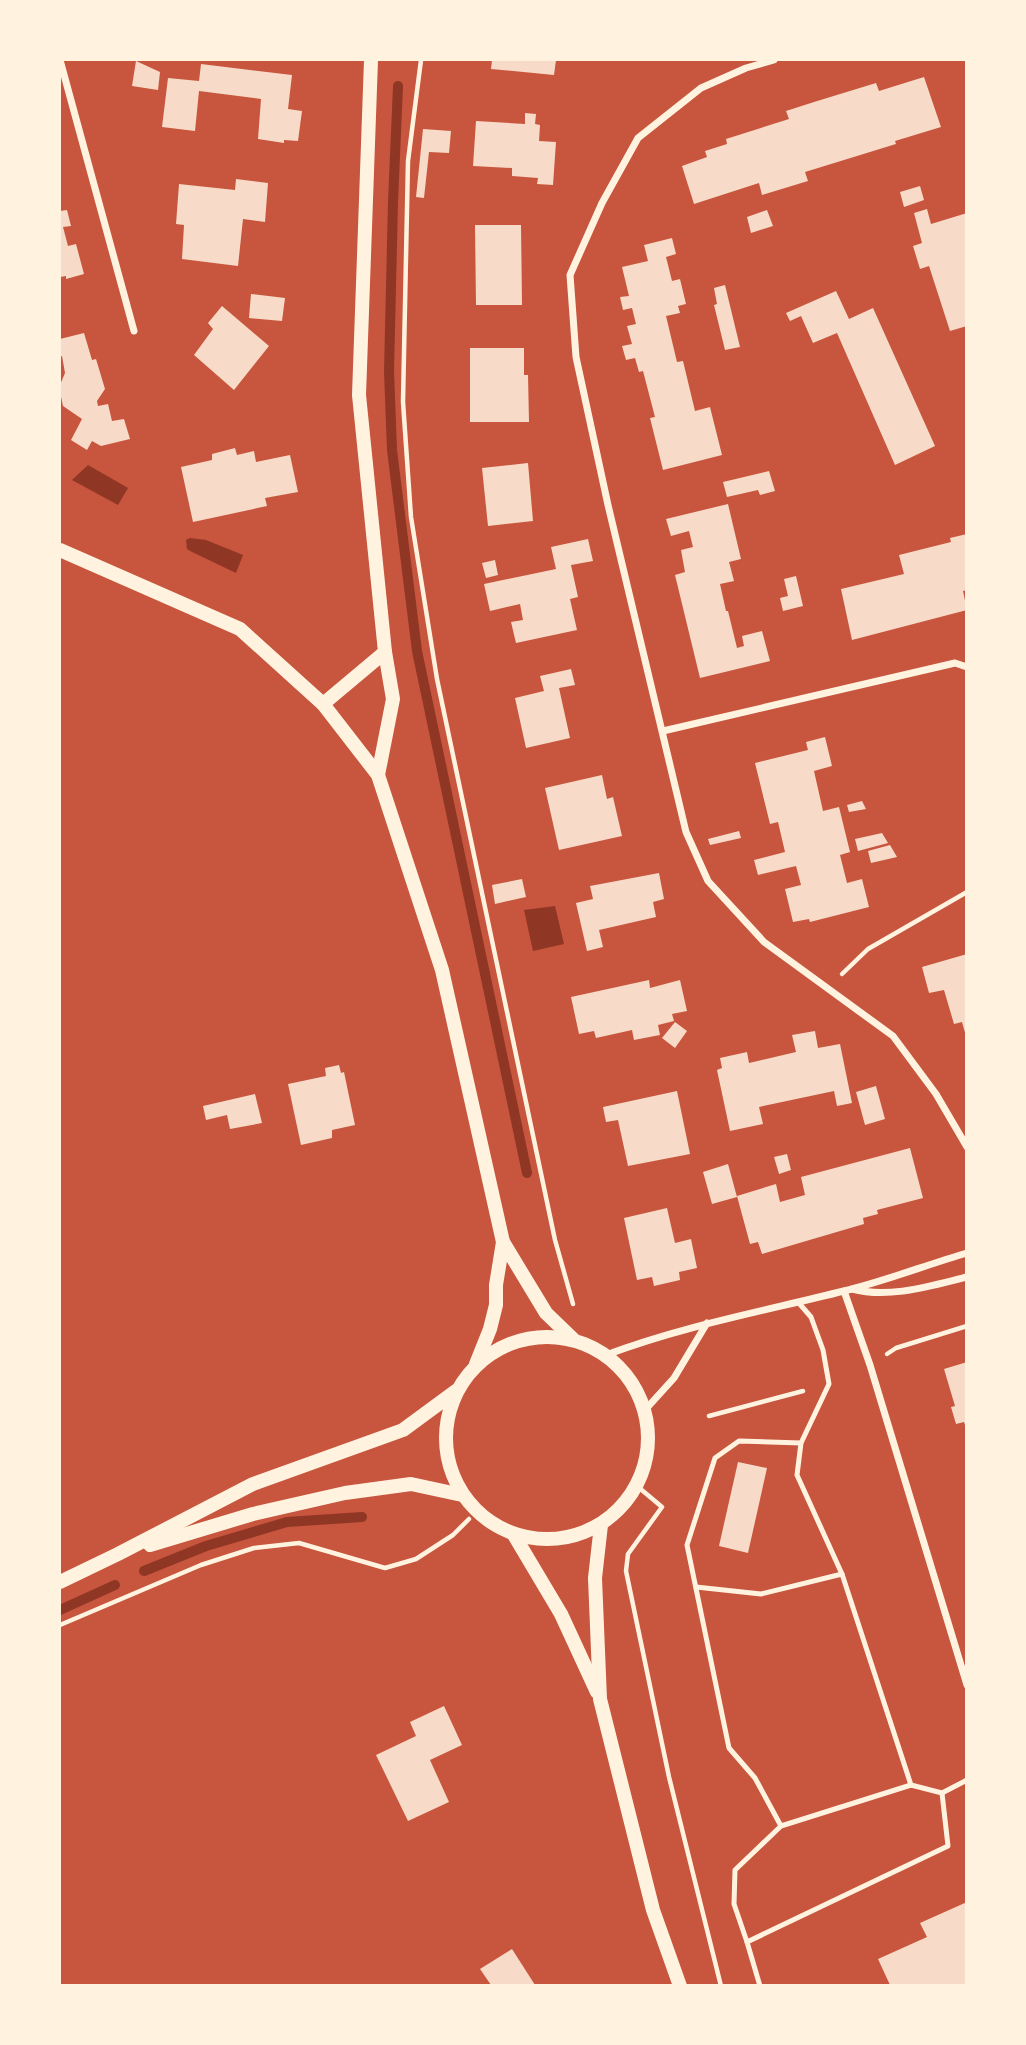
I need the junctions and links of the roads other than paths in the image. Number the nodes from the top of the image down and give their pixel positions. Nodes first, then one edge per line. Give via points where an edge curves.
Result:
1 (60, 60) edge
2 (371, 60) edge
3 (774, 60) edge
4 (134, 331) dead end
5 (60, 550) edge
6 (385, 652) junction
7 (967, 667) edge
8 (323, 704) junction
9 (663, 731) junction
10 (378, 775) junction
11 (967, 1147) edge
12 (503, 1242) junction
13 (967, 1253) edge
14 (967, 1277) edge
15 (848, 1290) junction
16 (798, 1302) junction
17 (707, 1323) junction
18 (578, 1341) junction
19 (606, 1355) junction
20 (476, 1364) junction
21 (456, 1391) junction
22 (645, 1410) junction
23 (801, 1443) junction
24 (462, 1495) junction
25 (601, 1525) junction
26 (514, 1535) junction
27 (118, 1554) junction
28 (842, 1574) junction
29 (60, 1582) edge
30 (696, 1587) junction
31 (967, 1685) edge
32 (600, 1699) junction
33 (967, 1780) edge
34 (911, 1785) junction
35 (942, 1793) junction
36 (781, 1826) junction
37 (747, 1942) junction
38 (681, 1986) edge
39 (760, 1986) edge

1 - 4 street
2 - 6 main road via 359,395
3 - 9 street via 701,89 638,138 570,275 576,357
5 - 8 main road via 240,629
6 - 8 main road
6 - 10 main road via 393,699
7 - 9 street via 955,663
8 - 10 main road
9 - 11 street via 686,832 708,881 764,942 893,1036 936,1094
10 - 12 main road via 442,970
12 - 18 main road via 545,1313
12 - 20 main road via 496,1305
13 - 15 street
14 - 15 street via 872,1294
15 - 16 street
15 - 31 street
16 - 17 street
16 - 23 lane via 811,1317 829,1384
17 - 19 street
17 - 22 street via 674,1378
18 - 19 main road
18 - 20 main road via 538,1336 505,1345
19 - 22 main road via 630,1379
20 - 21 main road
21 - 24 main road via 447,1416 445,1443 450,1470
21 - 27 main road via 403,1430 253,1484
22 - 25 main road via 649,1436 637,1486
23 - 28 lane via 797,1475
23 - 30 lane via 738,1441 715,1458 687,1545
24 - 26 main road via 494,1525
24 - 27 main road via 411,1484 345,1493 253,1514
25 - 26 main road via 573,1537 544,1541
25 - 32 main road via 595,1578
26 - 32 main road via 561,1615
27 - 29 main road
28 - 30 lane via 761,1594
28 - 34 lane
30 - 36 lane via 729,1748 755,1778
32 - 38 main road via 653,1910
33 - 35 lane
34 - 35 lane
34 - 36 lane
35 - 37 lane via 948,1846
36 - 37 lane via 735,1870 734,1904
37 - 39 lane

